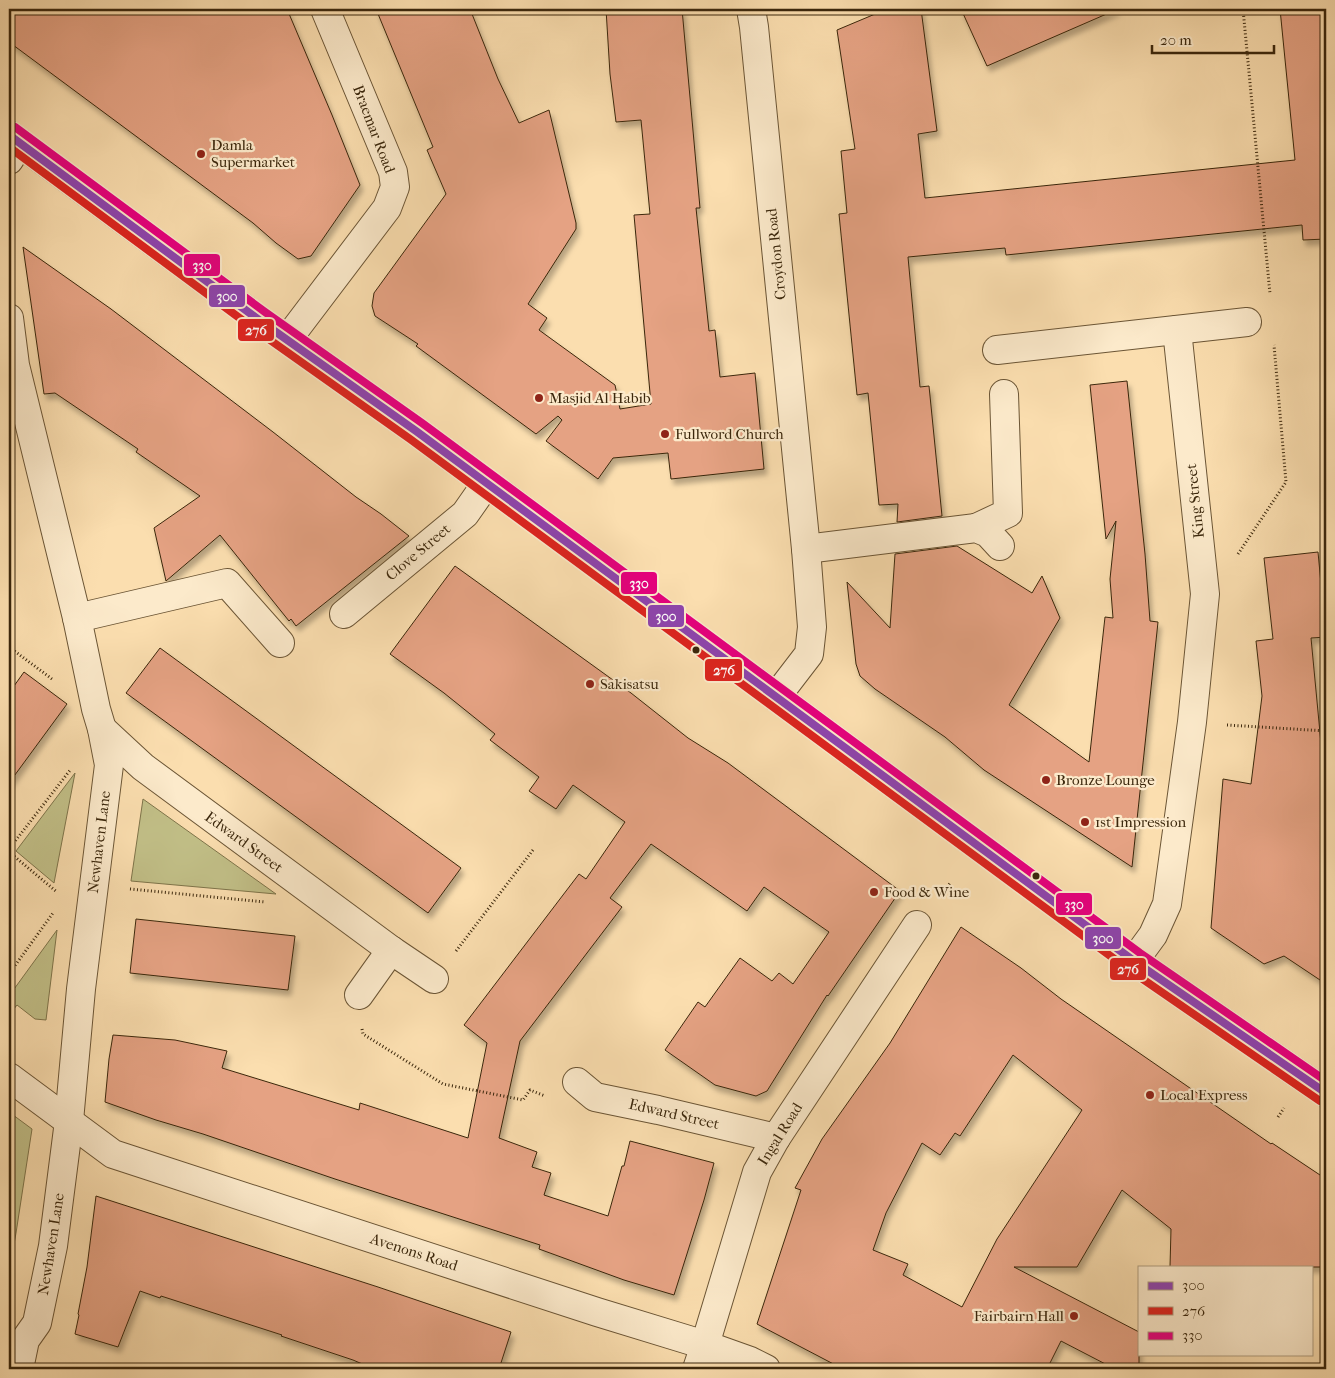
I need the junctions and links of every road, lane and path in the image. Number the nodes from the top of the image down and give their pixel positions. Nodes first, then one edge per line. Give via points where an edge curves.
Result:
1 (326, 9) edge
2 (751, 9) edge
3 (12, 146) edge
4 (9, 318) edge
5 (1247, 322) dead end
6 (1177, 330) junction
7 (287, 340) junction
8 (997, 350) dead end
9 (1004, 394) dead end
10 (486, 484) junction
11 (976, 528) junction
12 (1000, 546) dead end
13 (806, 549) junction
14 (344, 614) dead end
15 (77, 618) junction
16 (280, 642) dead end
17 (776, 697) junction
18 (1192, 722) junction
19 (102, 729) junction
20 (1326, 731) edge
21 (533, 850) dead end
22 (9, 851) edge
23 (94, 885) junction
24 (65, 898) junction
25 (268, 902) dead end
26 (918, 925) dead end
27 (391, 950) junction
28 (1134, 961) junction
29 (9, 974) edge
30 (434, 979) joint
31 (359, 994) joint
32 (9, 1077) edge
33 (577, 1082) joint
34 (1326, 1093) edge
35 (1285, 1107) dead end
36 (1278, 1117) dead end
37 (69, 1121) junction
38 (776, 1138) junction
39 (701, 1357) edge
40 (20, 1369) edge
41 (766, 1369) edge

1 - 7 street, Braemar Road via 393,172 395,187 387,208
2 - 13 street, Croydon Road
3 - 7 main road
4 - 15 street, Newhaven Lane via 15,365
5 - 6 street
6 - 8 street
6 - 18 street, King Street via 1205,594
7 - 10 main road
9 - 11 street via 1008,514
10 - 14 street, Clove Street via 465,514
10 - 17 main road
11 - 12 street via 988,533
11 - 13 street
13 - 17 street, Croydon Road via 812,628 809,654
15 - 16 street via 227,583
15 - 19 street, Newhaven Lane
17 - 28 main road
18 - 20 path
18 - 28 street, King Street via 1168,904 1153,935
19 - 22 path
19 - 23 street, Newhaven Lane via 109,765
19 - 27 street, Edward Street via 143,767
21 - 30 path
22 - 24 path
23 - 24 path
23 - 25 path
23 - 37 street, Newhaven Lane
24 - 29 path
26 - 38 street, Ingal Road
27 - 30 street, Edward Street
27 - 31 street
28 - 34 main road
31 - 33 path via 363,1034 443,1084 523,1100 530,1090 546,1096
32 - 37 street, Avenons Road
33 - 38 street, Edward Street via 595,1097
35 - 36 path
37 - 39 street, Avenons Road via 113,1154 625,1321
37 - 40 street, Newhaven Lane via 53,1246 37,1322 25,1340
38 - 39 street, Ingal Road via 757,1172
39 - 41 street, Avenons Road via 750,1361

